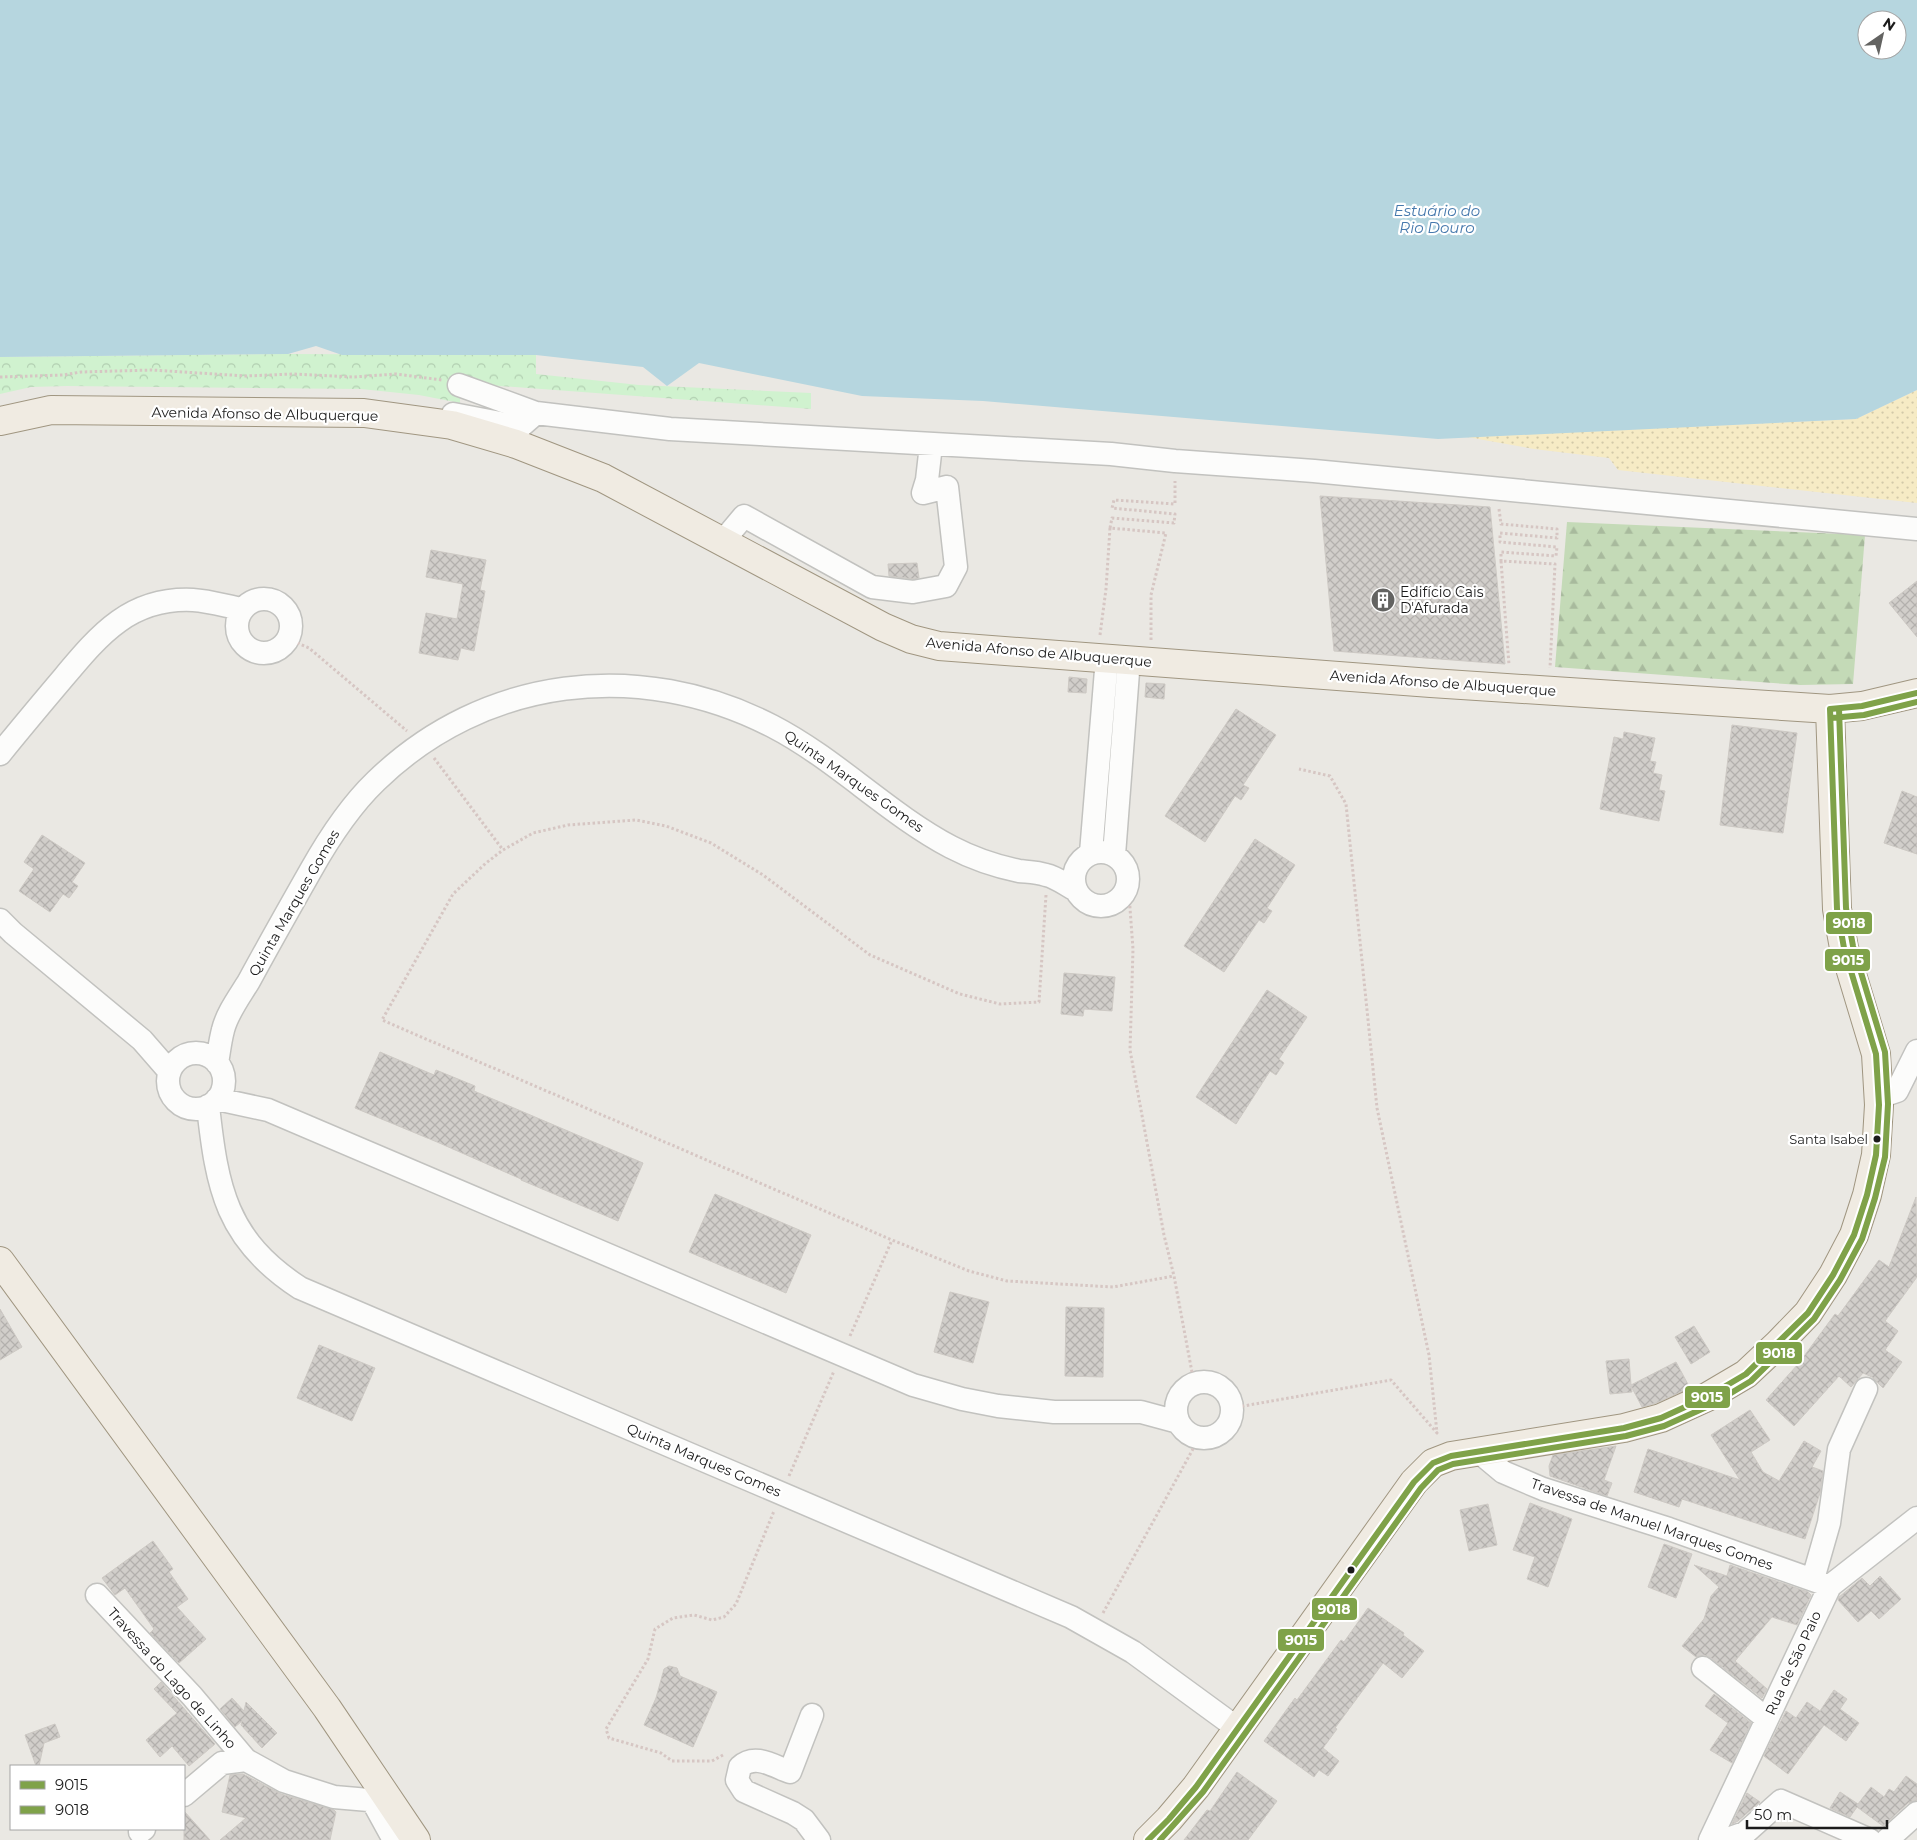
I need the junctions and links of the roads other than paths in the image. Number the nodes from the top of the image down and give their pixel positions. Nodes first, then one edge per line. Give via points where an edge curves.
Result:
1 (459, 385) road end
2 (435, 410) dead end
3 (536, 412) junction
4 (0, 421) edge
5 (931, 445) junction
6 (1917, 529) edge
7 (724, 541) junction
8 (242, 609) junction
9 (1122, 654) junction
10 (1917, 693) edge
11 (1830, 709) junction
12 (0, 754) edge
13 (1114, 854) junction
14 (1085, 858) junction
15 (1047, 875) junction
16 (1076, 890) junction
17 (0, 920) edge
18 (223, 1028) junction
19 (1917, 1051) edge
20 (181, 1060) junction
21 (212, 1091) junction
22 (1879, 1097) junction
23 (0, 1261) edge
24 (1866, 1389) dead end
25 (1178, 1399) junction
26 (1141, 1412) junction
27 (1178, 1422) junction
28 (1479, 1452) junction
29 (1917, 1518) edge
30 (1822, 1583) junction
31 (97, 1596) dead end
32 (1703, 1668) dead end
33 (812, 1715) dead end
34 (1767, 1720) junction
35 (1236, 1728) junction
36 (246, 1760) junction
37 (185, 1795) edge
38 (382, 1801) junction
39 (1917, 1813) edge
40 (394, 1840) edge
41 (416, 1840) edge
42 (819, 1840) edge
43 (1148, 1840) edge
44 (1710, 1840) edge
45 (1725, 1840) edge
46 (1870, 1840) edge
47 (1887, 1840) edge

1 - 3 street
2 - 3 street via 520,427
3 - 5 street via 670,429
4 - 7 main road, Avenida Afonso de Albuquerque via 51,410 71,410 364,414 452,425 516,444 603,478
5 - 6 street via 1111,454 1314,471
5 - 7 street via 923,493 947,487 956,567 946,586 913,592 872,587 744,516
7 - 9 main road, Avenida Afonso de Albuquerque via 882,627 911,639 939,646
8 - 8 street via 236,626 238,635 249,649 267,653 283,646 291,630 288,612 266,598 256,599
8 - 12 street via 194,600 168,601 119,619 88,648
9 - 11 main road, Avenida Afonso de Albuquerque via 1510,689
9 - 13 street
9 - 14 street
10 - 11 main road, Avenida Afonso de Albuquerque via 1862,706
11 - 22 main road via 1837,909 1844,948 1876,1054
13 - 14 street, Quinta Marques Gomes via 1099,851
13 - 16 street, Quinta Marques Gomes via 1125,866 1128,881 1121,897 1114,903 1097,906 1088,903
14 - 15 street, Quinta Marques Gomes
14 - 16 street via 1073,881
15 - 16 street, Quinta Marques Gomes
15 - 18 street, Quinta Marques Gomes via 1014,870 963,853 925,831 787,734 737,710 680,692 626,686 575,687 542,692 490,707 455,724 397,762 376,781 319,855
17 - 20 street via 142,1040
18 - 20 street, Quinta Marques Gomes
18 - 21 street, Quinta Marques Gomes
19 - 22 street via 1897,1091
20 - 21 street via 202,1053 210,1057
20 - 21 street via 168,1080 177,1102
21 - 26 street via 268,1110 913,1385 981,1403 1054,1412
21 - 35 street, Quinta Marques Gomes via 214,1159 226,1201 248,1243 300,1288 1033,1600 1094,1629 1145,1660
22 - 28 main road via 1876,1155 1868,1195 1854,1235 1808,1313 1746,1374 1707,1397 1643,1424
23 - 38 main road via 321,1700
24 - 30 street via 1839,1449
25 - 26 street
25 - 27 street
25 - 27 street via 1186,1388 1204,1381 1221,1388 1228,1395 1232,1408 1230,1422 1217,1435 1208,1438 1191,1435
26 - 27 street
28 - 30 street, Travessa de Manuel Marques Gomes via 1503,1472 1543,1489
28 - 35 main road via 1441,1459 1420,1475
29 - 30 street, Rua de São Paio
30 - 34 street, Rua de São Paio
31 - 36 street, Travessa do Lago de Linho via 192,1696
32 - 34 street
33 - 42 street via 790,1772 751,1760 740,1767 738,1780 744,1791 804,1820
34 - 44 street, Rua de São Paio
35 - 43 main road via 1196,1787
36 - 37 street, Travessa do Lago de Linho via 222,1763
36 - 38 street, Travessa do Lago de Linho via 284,1781 334,1797
38 - 40 street
38 - 41 main road
39 - 47 street
45 - 46 street via 1745,1833 1780,1801

